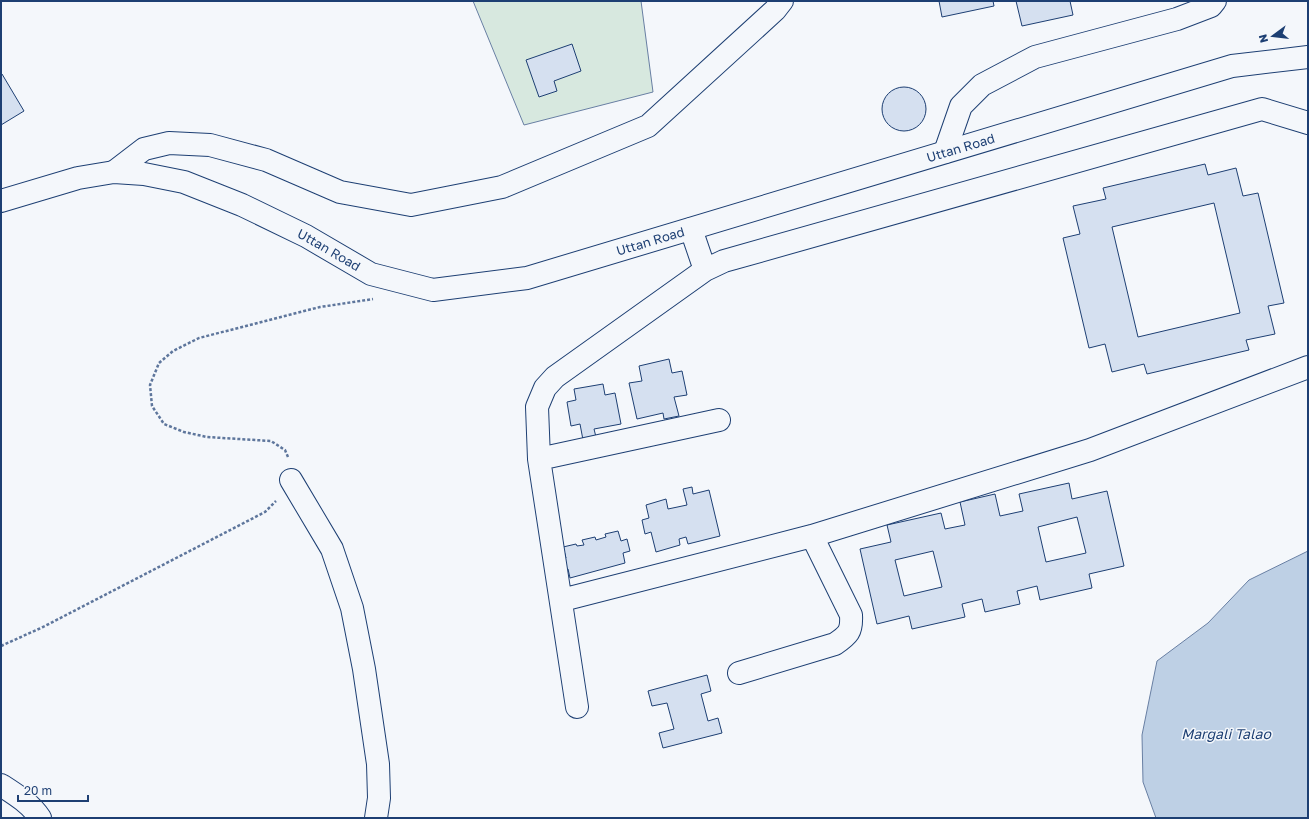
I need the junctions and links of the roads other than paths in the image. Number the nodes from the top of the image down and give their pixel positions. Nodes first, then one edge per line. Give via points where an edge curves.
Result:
1 (782, 1) edge
2 (1215, 1) edge
3 (1308, 57) edge
4 (1308, 122) edge
5 (945, 152) junction
6 (114, 172) junction
7 (1, 201) edge
8 (691, 228) junction
9 (705, 270) junction
10 (1308, 367) edge
11 (719, 420) dead end
12 (539, 459) junction
13 (291, 480) road end
14 (812, 536) junction
15 (562, 600) junction
16 (739, 673) dead end
17 (577, 706) dead end
18 (1, 785) edge
19 (40, 818) edge
20 (376, 818) edge

1 - 6 main road via 648,126 502,187 410,205 340,192 266,160 210,145 168,143 144,149
2 - 5 main road via 1211,6 1177,19 1035,57 982,85 961,106
3 - 5 main road, Uttan Road via 1232,66
4 - 9 main road via 1262,109 724,261
5 - 8 main road, Uttan Road
6 - 7 main road, Uttan Road via 78,178
6 - 8 main road, Uttan Road via 144,174 184,182 242,205 306,236 371,274 433,290 527,278
8 - 9 main road
9 - 12 main road via 555,377 545,388 537,408
10 - 14 main road via 1090,450
11 - 12 main road
12 - 15 main road
13 - 20 main road via 332,550 352,608 378,764 379,798
14 - 15 main road
14 - 16 main road via 852,615 852,626 846,637 835,644
15 - 17 main road
18 - 19 main road via 15,794

